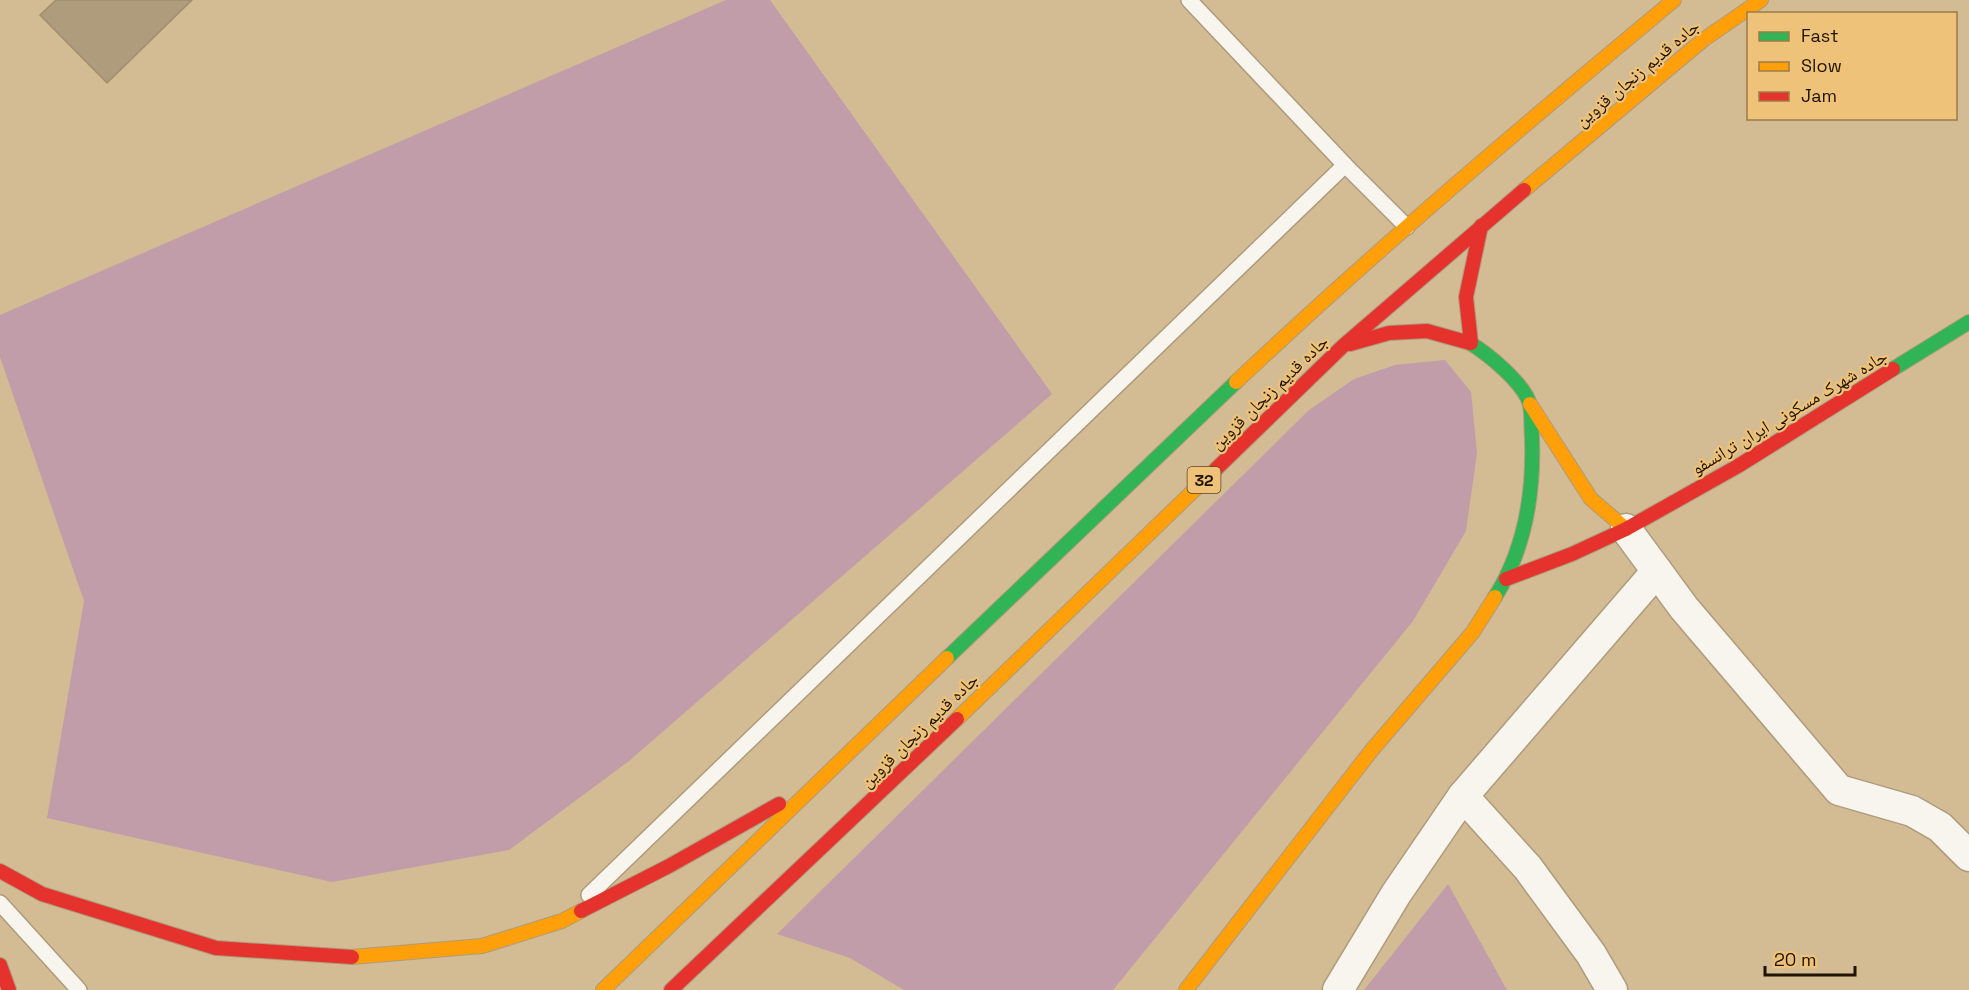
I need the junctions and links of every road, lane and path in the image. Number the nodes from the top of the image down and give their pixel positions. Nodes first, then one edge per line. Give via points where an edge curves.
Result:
1 (1189, 0) edge
2 (1674, 0) edge
3 (1761, 0) edge
4 (1345, 165) junction
5 (1481, 226) junction
6 (1407, 227) junction
7 (1969, 322) edge
8 (1471, 343) junction
9 (1343, 346) junction
10 (1530, 404) junction
11 (1626, 529) junction
12 (1657, 571) junction
13 (1506, 579) junction
14 (820, 781) junction
15 (1463, 796) junction
16 (1969, 856) edge
17 (0, 872) edge
18 (0, 903) edge
19 (562, 921) junction
20 (0, 965) edge
21 (9, 990) edge
22 (79, 990) edge
23 (603, 990) edge
24 (671, 990) edge
25 (1186, 990) edge
26 (1338, 990) edge
27 (1612, 990) edge

1 - 4 lane
2 - 6 main road, جاده قدیم زنجان قزوین
3 - 5 main road, جاده قدیم زنجان قزوین / 32 via 1703,40
4 - 6 lane
4 - 19 lane
5 - 8 main road via 1466,297
5 - 9 main road, جاده قدیم زنجان قزوین / 32
6 - 14 main road, جاده قدیم زنجان قزوین via 1310,312
7 - 11 main road, جاده شهرک مسکونی ایران ترانسفو via 1738,466
8 - 9 main road via 1426,331 1389,333
8 - 10 main road via 1497,362
9 - 24 main road, جاده قدیم زنجان قزوین / 32
10 - 11 main road via 1591,499
10 - 13 main road via 1532,482 1526,523
11 - 12 street
11 - 13 main road, جاده شهرک مسکونی ایران ترانسفو
12 - 15 street
12 - 16 street via 1839,790 1912,811 1940,827
13 - 25 main road via 1473,632 1371,751
14 - 19 main road
14 - 23 main road, جاده قدیم زنجان قزوین
15 - 26 street via 1396,894
15 - 27 street via 1528,868 1591,954
17 - 19 main road via 42,894 216,948 354,957 482,946
18 - 22 lane
20 - 21 main road

